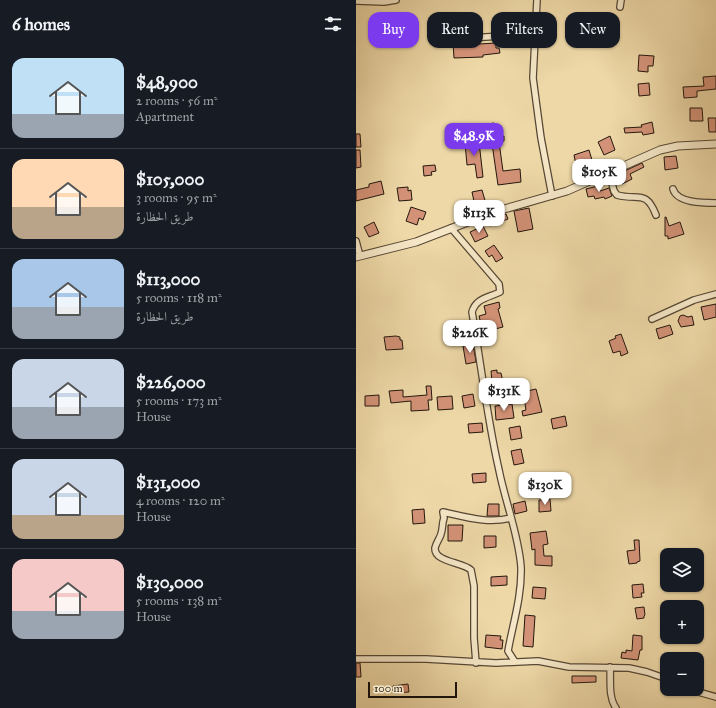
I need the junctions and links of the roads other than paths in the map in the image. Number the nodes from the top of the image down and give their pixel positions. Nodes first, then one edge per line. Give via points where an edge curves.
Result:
1 (396, 0) edge
2 (537, 0) edge
3 (621, 0) edge
4 (356, 1) edge
5 (620, 6) dead end
6 (536, 12) edge
7 (534, 48) edge
8 (716, 144) edge
9 (609, 172) junction
10 (673, 188) dead end
11 (552, 196) junction
12 (716, 203) edge
13 (656, 215) dead end
14 (451, 228) junction
15 (356, 241) edge
16 (358, 257) edge
17 (716, 294) edge
18 (652, 319) dead end
19 (511, 518) junction
20 (356, 659) edge
21 (515, 662) junction
22 (476, 663) junction
23 (610, 667) junction
24 (660, 677) edge
25 (704, 694) edge
26 (716, 697) edge
27 (616, 708) edge

1 - 4 street
2 - 6 street
3 - 5 street
7 - 11 street via 533,78
8 - 9 street via 678,146 660,150
9 - 11 street
9 - 13 street via 617,195 648,201
10 - 12 street via 674,194 686,200
11 - 14 street via 494,212
14 - 16 street via 416,242
14 - 19 street via 499,284 500,292 481,299 474,305 472,312 499,470
15 - 16 street
17 - 18 street via 694,300
19 - 21 street via 521,566 518,605 508,651
19 - 22 street via 497,522 443,512 442,530 435,547 436,552 440,558 470,570 474,586
20 - 22 street via 426,659
21 - 22 street
21 - 23 street via 538,661 568,667
23 - 24 street via 638,670
23 - 27 street via 611,698
25 - 26 street

